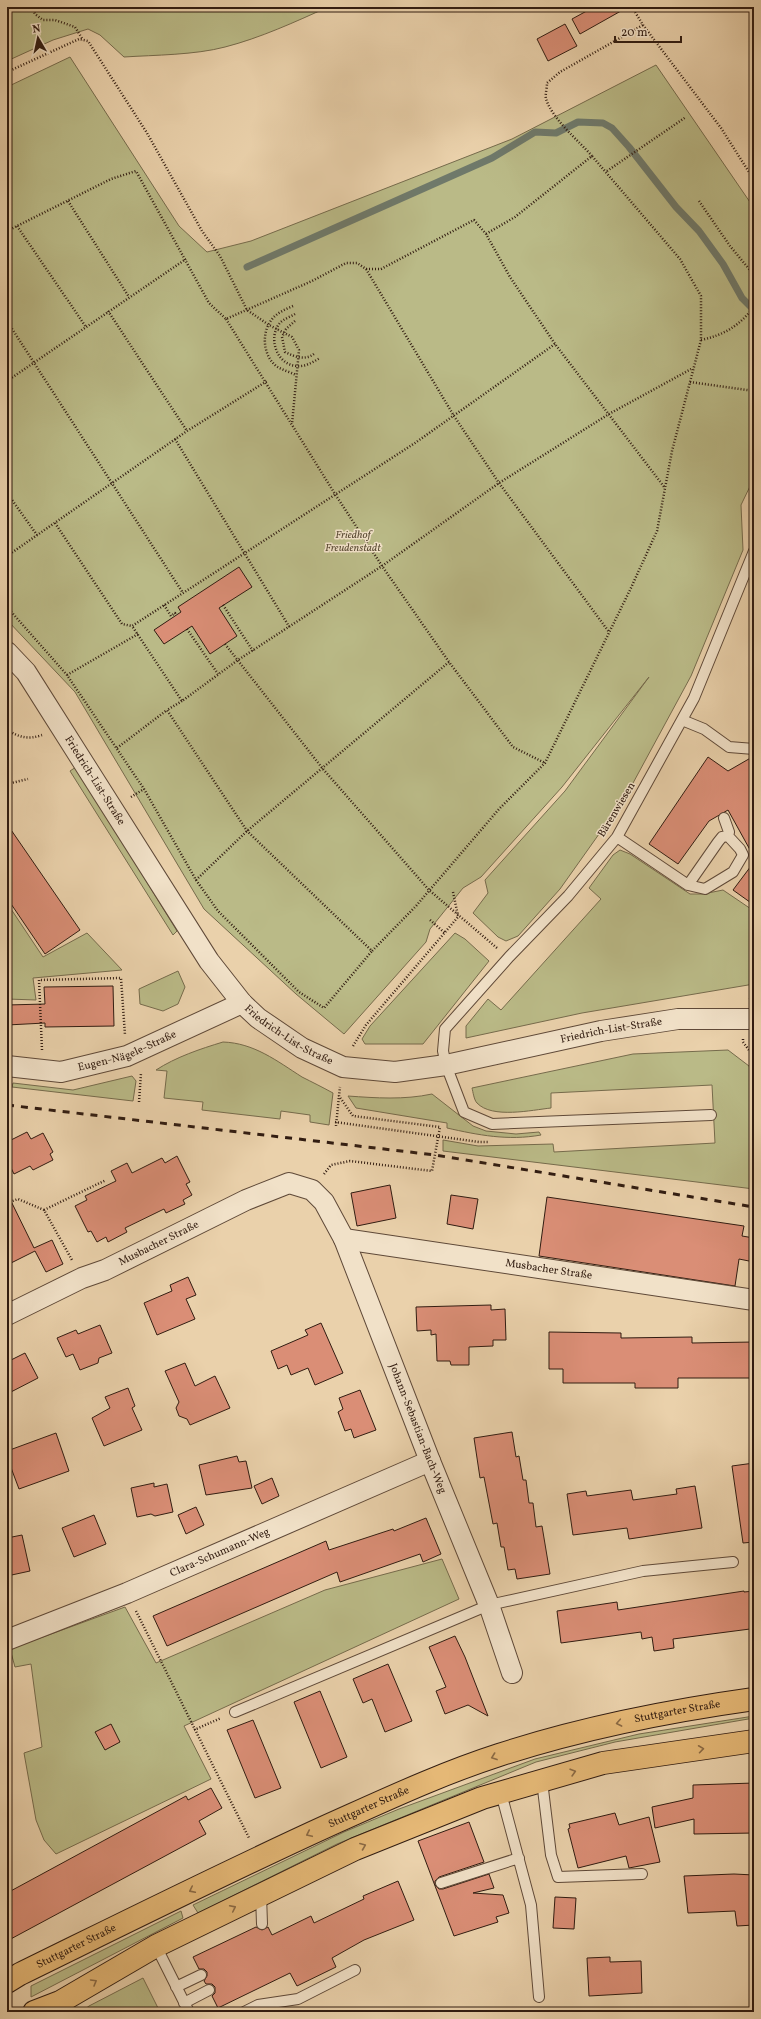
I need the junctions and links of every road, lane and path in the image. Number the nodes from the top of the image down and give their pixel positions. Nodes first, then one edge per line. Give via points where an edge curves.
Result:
1 (32, 7) edge
2 (632, 7) edge
3 (643, 25) junction
4 (83, 40) junction
5 (7, 72) edge
6 (686, 117) dead end
7 (592, 156) junction
8 (607, 171) junction
9 (754, 180) edge
10 (68, 201) junction
11 (699, 201) dead end
12 (17, 226) junction
13 (7, 231) edge
14 (486, 234) junction
15 (186, 259) junction
16 (366, 269) junction
17 (754, 275) edge
18 (129, 297) junction
19 (293, 306) dead end
20 (754, 307) edge
21 (247, 310) junction
22 (108, 312) junction
23 (295, 314) dead end
24 (226, 319) junction
25 (7, 321) edge
26 (295, 321) dead end
27 (269, 325) junction
28 (86, 327) junction
29 (277, 328) junction
30 (284, 331) junction
31 (701, 340) junction
32 (555, 344) junction
33 (315, 353) dead end
34 (298, 358) junction
35 (320, 358) dead end
36 (34, 363) junction
37 (297, 366) junction
38 (694, 367) junction
39 (296, 376) junction
40 (7, 381) edge
41 (266, 381) junction
42 (690, 382) junction
43 (754, 391) edge
44 (609, 414) junction
45 (454, 416) junction
46 (292, 424) junction
47 (187, 431) junction
48 (175, 439) junction
49 (499, 483) junction
50 (113, 484) junction
51 (665, 488) junction
52 (7, 493) edge
53 (335, 494) junction
54 (55, 523) junction
55 (37, 536) junction
56 (754, 551) edge
57 (244, 554) junction
58 (7, 556) edge
59 (382, 566) junction
60 (183, 593) junction
61 (164, 605) junction
62 (223, 605) dead end
63 (7, 607) edge
64 (176, 615) dead end
65 (132, 626) junction
66 (290, 628) junction
67 (187, 629) dead end
68 (609, 632) junction
69 (138, 634) junction
70 (224, 644) dead end
71 (253, 651) junction
72 (7, 652) edge
73 (238, 660) junction
74 (449, 662) junction
75 (218, 674) junction
76 (67, 675) junction
77 (182, 701) junction
78 (167, 710) junction
79 (682, 720) junction
80 (61, 728) junction
81 (7, 730) edge
82 (117, 748) junction
83 (754, 749) edge
84 (545, 763) junction
85 (323, 769) junction
86 (28, 779) dead end
87 (7, 784) edge
88 (144, 789) junction
89 (133, 795) dead end
90 (724, 818) dead end
91 (247, 831) junction
92 (728, 836) junction
93 (617, 837) junction
94 (196, 880) junction
95 (688, 885) junction
96 (429, 890) junction
97 (453, 892) dead end
98 (415, 907) junction
99 (417, 910) dead end
100 (458, 917) junction
101 (430, 920) dead end
102 (445, 933) junction
103 (372, 951) junction
104 (509, 957) junction
105 (242, 1002) junction
106 (754, 1019) edge
107 (352, 1047) dead end
108 (135, 1053) junction
109 (446, 1065) junction
110 (7, 1066) edge
111 (343, 1067) junction
112 (43, 1070) junction
113 (339, 1096) junction
114 (139, 1102) dead end
115 (711, 1115) dead end
116 (439, 1136) junction
117 (106, 1180) dead end
118 (312, 1190) junction
119 (7, 1203) edge
120 (44, 1210) junction
121 (344, 1239) junction
122 (82, 1278) junction
123 (754, 1300) edge
124 (7, 1315) edge
125 (430, 1461) junction
126 (733, 1562) dead end
127 (127, 1593) junction
128 (489, 1605) junction
129 (7, 1640) edge
130 (512, 1673) dead end
131 (754, 1699) edge
132 (235, 1712) joint
133 (194, 1730) junction
134 (754, 1741) edge
135 (542, 1780) junction
136 (501, 1793) junction
137 (259, 1857) junction
138 (519, 1858) junction
139 (642, 1874) dead end
140 (441, 1883) dead end
141 (261, 1895) junction
142 (262, 1924) dead end
143 (156, 1946) junction
144 (355, 1970) dead end
145 (201, 1974) dead end
146 (13, 1978) edge
147 (176, 1988) junction
148 (209, 1990) dead end
149 (539, 1997) dead end
150 (7, 1999) edge
151 (59, 2007) edge
152 (187, 2008) edge
153 (34, 2012) edge
154 (244, 2012) edge

1 - 4 path via 34,14 43,20 55,20 75,27
2 - 3 path
3 - 7 path via 560,72 547,83 546,98 551,108
3 - 9 path via 721,128
4 - 5 path via 79,39
4 - 21 path via 88,41 143,127 202,231 220,256
6 - 8 path
7 - 8 path
7 - 14 path via 515,217
8 - 31 path via 680,259 702,296
10 - 12 path
10 - 15 path via 111,179 136,171
10 - 18 path
11 - 17 path
12 - 13 path
12 - 28 path
14 - 16 path via 474,220 381,269
14 - 32 path via 510,277
15 - 18 path
15 - 24 path via 209,303
16 - 21 path via 357,263 346,263
16 - 45 path
18 - 22 path
19 - 27 path via 274,316
20 - 31 path via 736,327 718,336
21 - 24 path
21 - 27 path
22 - 28 path
22 - 47 path
23 - 29 path via 285,319
24 - 41 path
25 - 36 path
26 - 30 path
27 - 29 path
27 - 39 path via 265,334 266,350 275,365
28 - 36 path
29 - 30 path
29 - 37 path via 274,342 280,357
30 - 34 path via 292,337 299,350
30 - 34 path via 282,341 286,352
31 - 38 path
32 - 44 path
32 - 45 path
33 - 34 path
34 - 37 path
35 - 37 path via 310,364
36 - 40 path
36 - 50 path
37 - 39 path
38 - 42 path
38 - 44 path
39 - 46 path
41 - 46 path
41 - 47 path
42 - 43 path
42 - 51 path
44 - 49 path
44 - 51 path
45 - 49 path
45 - 53 path
46 - 53 path
47 - 48 path
48 - 50 path
48 - 57 path
49 - 59 path
49 - 68 path
50 - 54 path
50 - 60 path
51 - 68 path via 657,531
52 - 55 path
53 - 57 path
53 - 59 path
54 - 55 path
54 - 65 path via 122,624
55 - 58 path
56 - 79 lane, Bärenwiesen via 694,698
57 - 60 path
57 - 66 path
59 - 66 path
59 - 74 path
60 - 61 path
61 - 64 path via 171,616 175,613
61 - 65 path
62 - 71 path
63 - 76 path
65 - 69 path
66 - 71 path
67 - 75 path
68 - 84 path
69 - 76 path
69 - 77 path
70 - 73 path
71 - 73 path
72 - 80 street, Friedrich-List-Straße via 26,672
73 - 75 path
73 - 85 path
74 - 84 path via 513,747
74 - 85 path
75 - 77 path
76 - 82 path
77 - 78 path
78 - 82 path
78 - 91 path
79 - 83 lane via 704,729 729,747
79 - 93 lane, Bärenwiesen
80 - 81 path via 36,737 21,738
80 - 105 street, Friedrich-List-Straße via 209,961
82 - 88 path
84 - 96 path via 499,809
85 - 91 path
85 - 96 path
86 - 87 path
88 - 89 path
88 - 94 path
90 - 92 lane
91 - 94 path
91 - 103 path
92 - 95 lane via 722,837
92 - 95 lane via 743,855 733,872 705,889
93 - 95 lane
93 - 104 lane, Bärenwiesen via 568,896
94 - 103 path via 218,911 299,992 324,1008
96 - 98 path
96 - 100 path
97 - 100 path
98 - 99 path
98 - 103 path
100 - 102 path
100 - 104 path
101 - 102 path
102 - 107 path via 366,1025
104 - 109 lane, Bärenwiesen via 445,1029 443,1051
105 - 108 street, Eugen-Nägele-Straße
105 - 111 street, Friedrich-List-Straße via 258,1018 302,1048
106 - 109 street, Friedrich-List-Straße via 678,1019 601,1031
108 - 112 street, Eugen-Nägele-Straße via 62,1072
108 - 112 path via 121,978 39,980
108 - 114 path
109 - 111 street, Friedrich-List-Straße via 395,1072
109 - 115 lane, Bärenwiesen via 464,1112 492,1124
110 - 112 street, Eugen-Nägele-Straße
111 - 113 path
113 - 116 path via 353,1116 440,1127
113 - 116 path via 336,1124
116 - 118 path via 432,1170 350,1161 331,1165
117 - 120 path
118 - 121 street, Johann-Sebastian-Bach-Weg via 324,1202
118 - 122 street, Musbacher Straße via 289,1183 246,1200 105,1270
119 - 120 path via 18,1199
120 - 122 path
121 - 123 street, Musbacher Straße
121 - 125 street, Johann-Sebastian-Bach-Weg
122 - 124 street, Musbacher Straße
125 - 127 street, Clara-Schumann-Weg
125 - 128 street, Johann-Sebastian-Bach-Weg
126 - 128 lane via 643,1570
127 - 129 street, Clara-Schumann-Weg
127 - 133 path
128 - 130 street, Johann-Sebastian-Bach-Weg
128 - 132 lane
131 -> 137 main road, Stuttgarter Straße via 590,1728 497,1755 417,1785
132 - 133 path
133 - 137 path
135 -> 134 main road via 603,1763
135 - 136 main road
135 - 139 lane via 551,1855 558,1877
136 - 138 lane
141 -> 136 main road via 355,1849 482,1798
137 -> 146 main road, Stuttgarter Straße
138 - 140 lane
138 - 149 lane via 531,1905
141 - 142 lane
143 -> 141 main road
143 - 147 lane
151 -> 143 main road
144 - 154 lane via 298,1999 258,2005
145 - 147 lane
146 - 150 main road via 16,1992
147 - 152 lane
148 - 152 lane
151 - 153 main road

